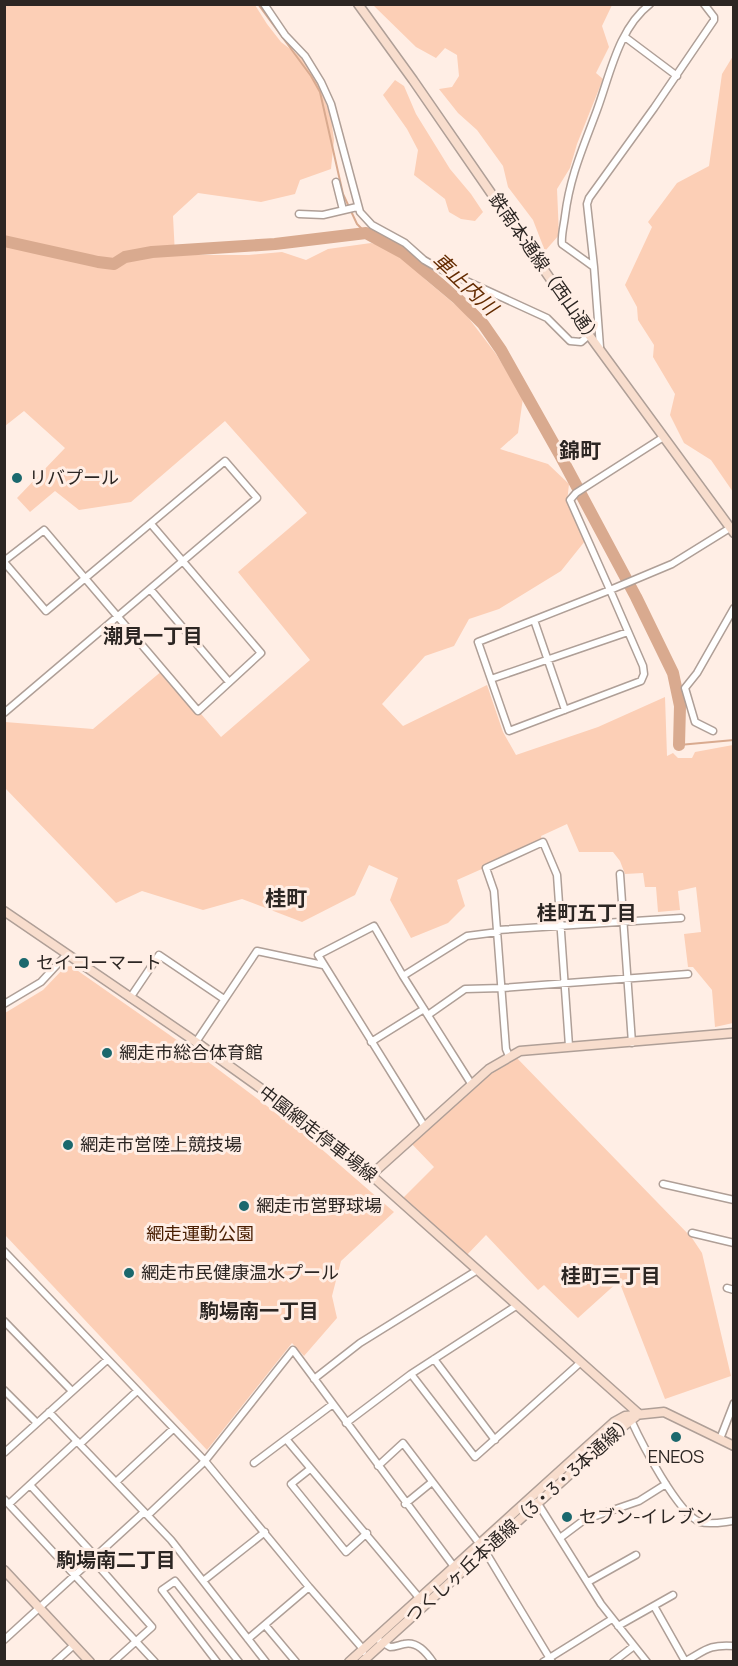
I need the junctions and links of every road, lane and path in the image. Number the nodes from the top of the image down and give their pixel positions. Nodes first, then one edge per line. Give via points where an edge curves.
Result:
1 (264, 4) edge
2 (358, 4) edge
3 (650, 4) edge
4 (704, 4) edge
5 (625, 36) junction
6 (677, 76) junction
7 (336, 182) dead end
8 (355, 207) junction
9 (344, 210) junction
10 (299, 214) dead end
11 (594, 267) junction
12 (589, 335) junction
13 (600, 348) junction
14 (662, 438) junction
15 (151, 524) junction
16 (732, 531) edge
17 (4, 561) edge
18 (183, 562) junction
19 (86, 579) junction
20 (150, 589) junction
21 (610, 590) junction
22 (733, 609) edge
23 (118, 617) junction
24 (534, 620) junction
25 (628, 632) junction
26 (548, 660) junction
27 (491, 679) junction
28 (229, 682) junction
29 (6, 709) edge
30 (565, 711) junction
31 (713, 731) dead end
32 (620, 874) dead end
33 (4, 911) edge
34 (681, 918) dead end
35 (623, 921) junction
36 (561, 925) junction
37 (498, 931) junction
38 (67, 954) junction
39 (323, 965) junction
40 (688, 974) dead end
41 (403, 976) junction
42 (627, 979) junction
43 (565, 983) junction
44 (502, 988) junction
45 (4, 994) edge
46 (130, 998) junction
47 (224, 999) junction
48 (7, 1002) edge
49 (424, 1009) junction
50 (428, 1015) junction
51 (734, 1033) edge
52 (196, 1042) junction
53 (371, 1042) junction
54 (632, 1043) junction
55 (569, 1046) junction
56 (508, 1056) junction
57 (472, 1085) junction
58 (424, 1127) junction
59 (371, 1175) junction
60 (663, 1184) dead end
61 (734, 1200) edge
62 (692, 1233) dead end
63 (734, 1244) edge
64 (4, 1251) edge
65 (476, 1271) junction
66 (516, 1306) junction
67 (4, 1321) edge
68 (434, 1359) junction
69 (107, 1360) junction
70 (581, 1362) junction
71 (411, 1374) junction
72 (314, 1379) junction
73 (4, 1390) edge
74 (71, 1390) junction
75 (137, 1392) junction
76 (734, 1403) edge
77 (333, 1404) junction
78 (49, 1412) junction
79 (639, 1414) junction
80 (631, 1420) junction
81 (37, 1423) junction
82 (346, 1423) junction
83 (173, 1430) junction
84 (286, 1439) junction
85 (720, 1439) junction
86 (495, 1440) junction
87 (78, 1442) junction
88 (734, 1446) edge
89 (4, 1453) edge
90 (205, 1461) junction
91 (254, 1463) dead end
92 (378, 1466) junction
93 (310, 1469) junction
94 (116, 1482) junction
95 (432, 1482) junction
96 (666, 1484) junction
97 (30, 1485) junction
98 (535, 1500) junction
99 (7, 1502) edge
100 (405, 1503) junction
101 (146, 1513) junction
102 (734, 1521) edge
103 (265, 1532) junction
104 (367, 1533) junction
105 (560, 1538) junction
106 (482, 1548) junction
107 (636, 1555) dead end
108 (95, 1558) junction
109 (4, 1570) edge
110 (457, 1570) junction
111 (77, 1575) junction
112 (203, 1581) junction
113 (588, 1582) junction
114 (309, 1587) junction
115 (673, 1595) dead end
116 (422, 1602) junction
117 (654, 1606) junction
118 (40, 1608) junction
119 (612, 1619) junction
120 (265, 1625) junction
121 (618, 1626) junction
122 (248, 1639) junction
123 (4, 1640) edge
124 (379, 1640) junction
125 (137, 1642) junction
126 (74, 1645) junction
127 (634, 1646) junction
128 (734, 1646) edge
129 (363, 1649) junction
130 (548, 1660) edge
131 (364, 1661) edge
132 (687, 1661) edge
133 (55, 1662) edge
134 (90, 1662) edge
135 (113, 1662) edge
136 (155, 1662) edge
137 (217, 1662) edge
138 (239, 1662) edge
139 (266, 1662) edge
140 (296, 1662) edge
141 (349, 1662) edge
142 (432, 1662) edge
143 (613, 1662) edge
144 (646, 1662) edge

1 - 8 street via 305,56 331,104
2 - 12 street, 鉄南本通線（西山通）
3 - 5 street via 635,18
4 - 6 street via 714,20
5 - 6 street
5 - 11 street via 579,154 569,187 562,236 564,246
6 - 11 street via 589,198
7 - 9 street
8 - 9 street
8 - 12 street via 372,225 405,243 424,260 547,318 570,341 581,342
9 - 10 street via 323,215
11 - 13 street
12 - 13 street, 鉄南本通線（西山通）
13 - 14 street, 鉄南本通線（西山通）
14 - 16 street, 鉄南本通線（西山通）
14 - 21 street via 570,500
15 - 18 street
15 - 18 street via 225,461 256,498
15 - 19 street
16 - 21 street via 672,564
17 - 19 street via 44,530
17 - 19 street via 46,611
18 - 20 street
18 - 28 street via 261,653
19 - 23 street
20 - 23 street
20 - 28 street
21 - 24 street
21 - 25 street
22 - 31 street via 685,688 695,722
23 - 28 street via 198,711
23 - 29 street
24 - 26 street
24 - 27 street via 478,642
25 - 26 street
25 - 30 street via 644,670 641,681
26 - 27 street
26 - 30 street
27 - 30 street via 509,731
32 - 35 street
33 - 38 street, 中園網走停車場線
34 - 35 street
35 - 36 street
35 - 42 street
36 - 37 street
36 - 37 street via 557,875 543,842 486,868 494,891
36 - 43 street
37 - 41 street via 467,936
37 - 44 street
38 - 46 street, 中園網走停車場線
38 - 48 street via 41,982
39 - 41 street via 318,955 374,926
39 - 47 street via 257,951
39 - 53 street
40 - 42 street
41 - 49 street
42 - 43 street
42 - 54 street
43 - 44 street
43 - 55 street
44 - 50 street via 465,989
44 - 56 street
45 - 48 street
46 - 47 street via 159,955
46 - 52 street, 中園網走停車場線
47 - 52 street
49 - 50 street
49 - 53 street
50 - 57 street
51 - 54 street
52 - 59 street, 中園網走停車場線 via 305,1120
53 - 58 street
54 - 55 street
55 - 56 street via 520,1050
56 - 57 street
57 - 58 street
58 - 59 street
59 - 65 street, 中園網走停車場線
60 - 61 street
62 - 63 street
64 - 69 street
65 - 66 street, 中園網走停車場線
65 - 72 street via 360,1343
66 - 68 street
66 - 70 street, 中園網走停車場線
67 - 74 street
68 - 71 street
68 - 86 street
69 - 74 street
69 - 75 street
70 - 79 street, 中園網走停車場線
70 - 86 street
71 - 82 street
71 - 86 street via 475,1458
72 - 77 street
72 - 90 street via 293,1350
73 - 81 street
74 - 78 street
75 - 83 street
75 - 87 street
76 - 85 street
77 - 82 street
77 - 84 street
78 - 81 street
78 - 87 street
79 - 80 street, つくしヶ丘本通線（3・3・3本通線）
79 - 85 street via 664,1412
79 - 98 street, つくしヶ丘本通線（3・3・3本通線） via 614,1422
80 - 96 street
80 - 98 street, つくしヶ丘本通線（3・3・3本通線）
81 - 89 street
82 - 92 street
83 - 90 street
83 - 94 street
84 - 91 street
84 - 93 street
85 - 88 street
87 - 94 street
87 - 97 street
90 - 101 street
90 - 103 street
92 - 95 street via 403,1443
92 - 100 street
93 - 104 street
93 - 104 street via 291,1484 346,1552
94 - 101 street
95 - 100 street
95 - 106 street
96 - 102 street via 700,1522
96 - 105 street via 639,1502 584,1520
97 - 99 street
97 - 108 street
98 - 105 street
98 - 106 street, つくしヶ丘本通線（3・3・3本通線）
99 - 111 street
100 - 110 street
101 - 108 street
101 - 112 street
103 - 112 street
103 - 114 street
104 - 116 street
105 - 113 street
106 - 110 street, つくしヶ丘本通線（3・3・3本通線）
106 - 130 street
107 - 113 street
108 - 111 street
108 - 125 street via 152,1627
109 - 118 street
110 - 116 street, つくしヶ丘本通線（3・3・3本通線）
111 - 118 street
111 - 125 street
112 - 122 street
113 - 119 street
114 - 120 street
114 - 129 street
115 - 117 street
116 - 124 street, つくしヶ丘本通線（3・3・3本通線）
117 - 121 street
117 - 132 street
118 - 123 street
118 - 126 street
119 - 121 street
119 - 130 street
120 - 122 street
120 - 140 street
121 - 127 street
122 - 139 street
124 - 129 street, つくしヶ丘本通線（3・3・3本通線）
124 - 131 street, つくしヶ丘本通線（3・3・3本通線）
124 - 142 street via 390,1647 415,1645
125 - 135 street
125 - 136 street
126 - 133 street
126 - 134 street
127 - 143 street
127 - 144 street
128 - 132 street via 714,1645
129 - 131 street
129 - 141 street, つくしヶ丘本通線（3・3・3本通線）
137 - 138 street via 162,1590 175,1581

